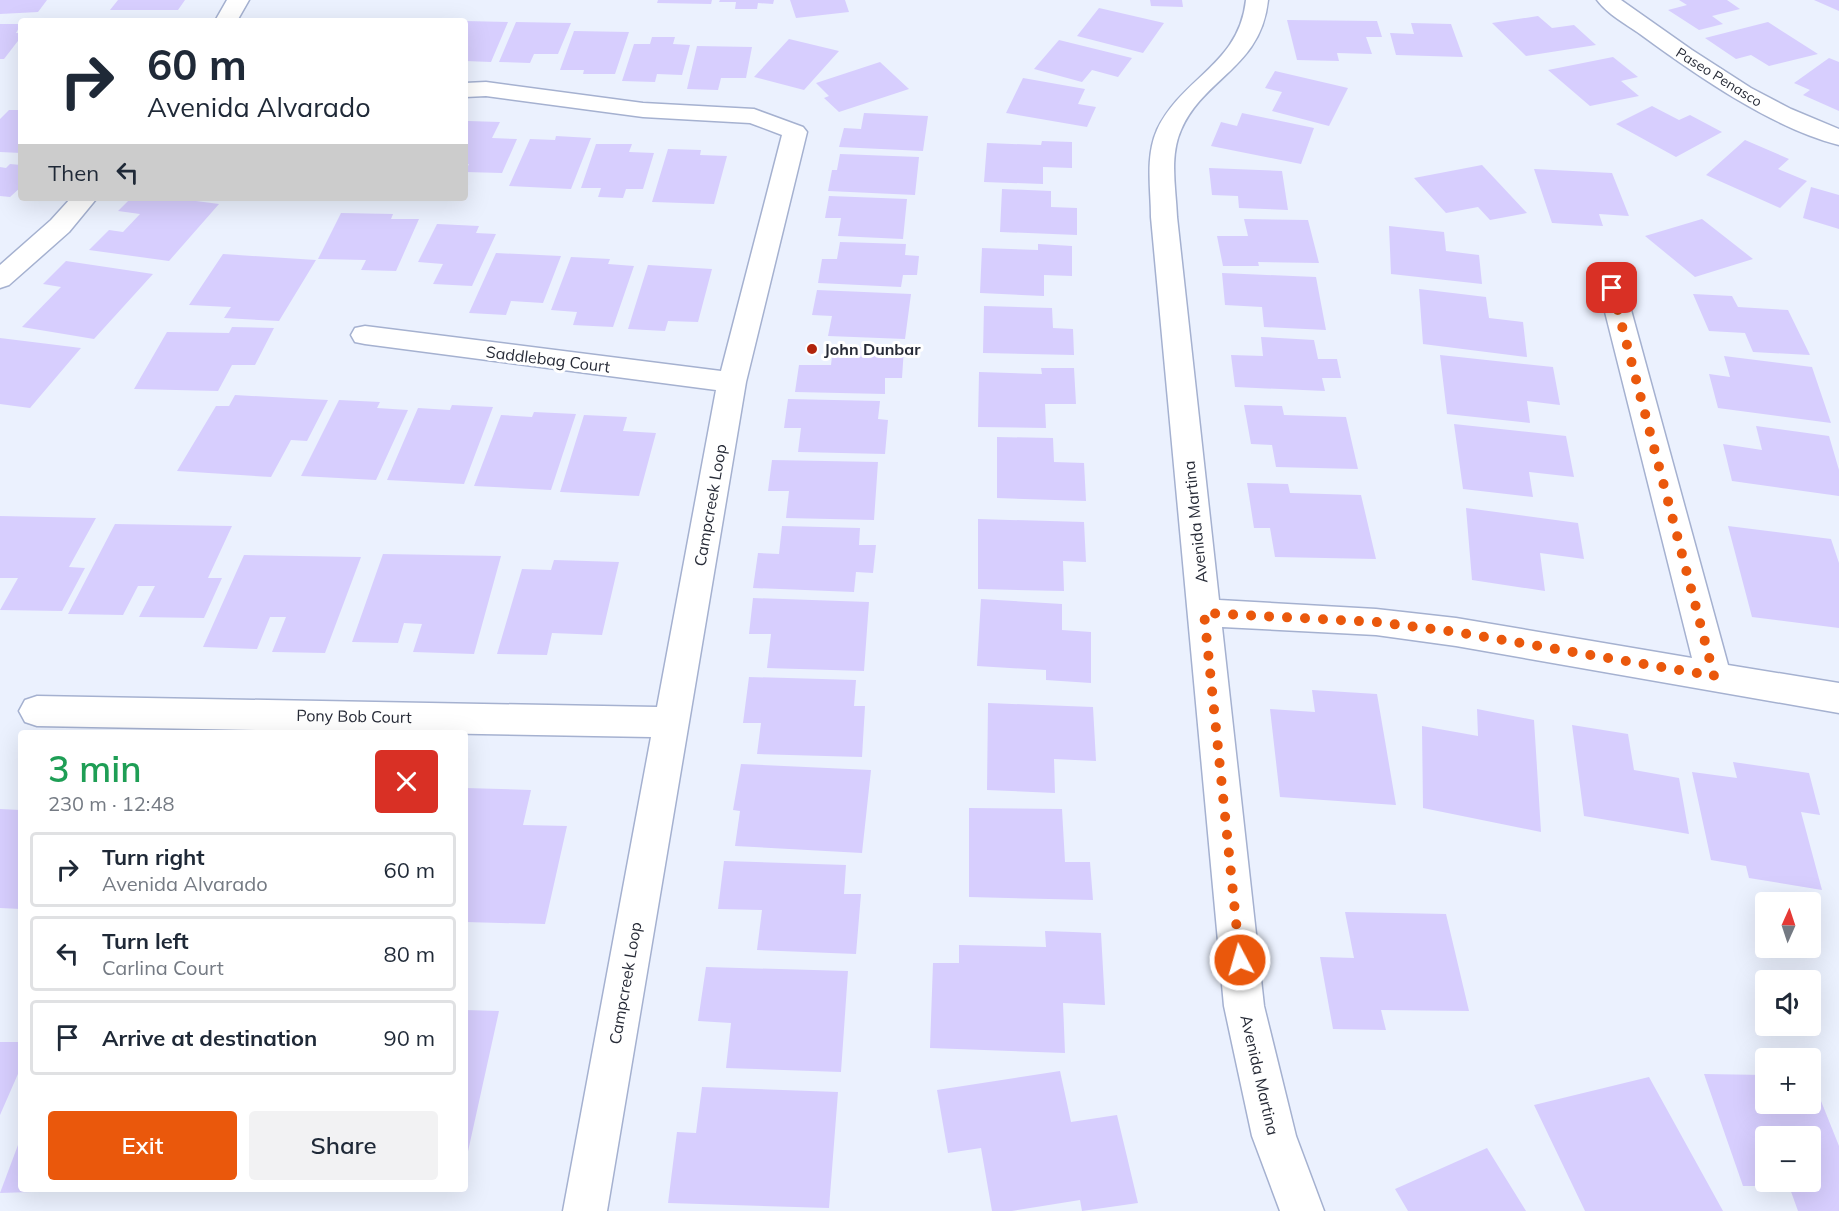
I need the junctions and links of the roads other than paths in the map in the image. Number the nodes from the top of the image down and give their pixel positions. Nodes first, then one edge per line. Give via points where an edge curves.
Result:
1 (238, 0) edge
2 (1257, 0) edge
3 (1608, 0) edge
4 (228, 18) edge
5 (468, 90) edge
6 (1839, 138) edge
7 (82, 201) edge
8 (0, 279) edge
9 (1612, 288) dead end
10 (365, 335) dead end
11 (732, 382) junction
12 (1204, 613) junction
13 (1714, 676) junction
14 (1839, 698) edge
15 (37, 711) dead end
16 (671, 722) junction
17 (585, 1211) edge
18 (1302, 1211) edge

1 - 4 street
2 - 12 street, Avenida Martina via 1252,31 1241,49 1181,109 1168,130 1162,154 1164,217
3 - 6 street, Paseo Penasco via 1709,73 1766,106
5 - 11 street, Campcreek Loop via 643,110 754,116 795,132
7 - 8 street
9 - 13 street
10 - 11 street, Saddlebag Court
11 - 16 street, Campcreek Loop
12 - 13 street via 1376,622
12 - 18 street, Avenida Martina via 1244,1006 1260,1087 1284,1171
13 - 14 street
15 - 16 street, Pony Bob Court
16 - 17 street, Campcreek Loop

